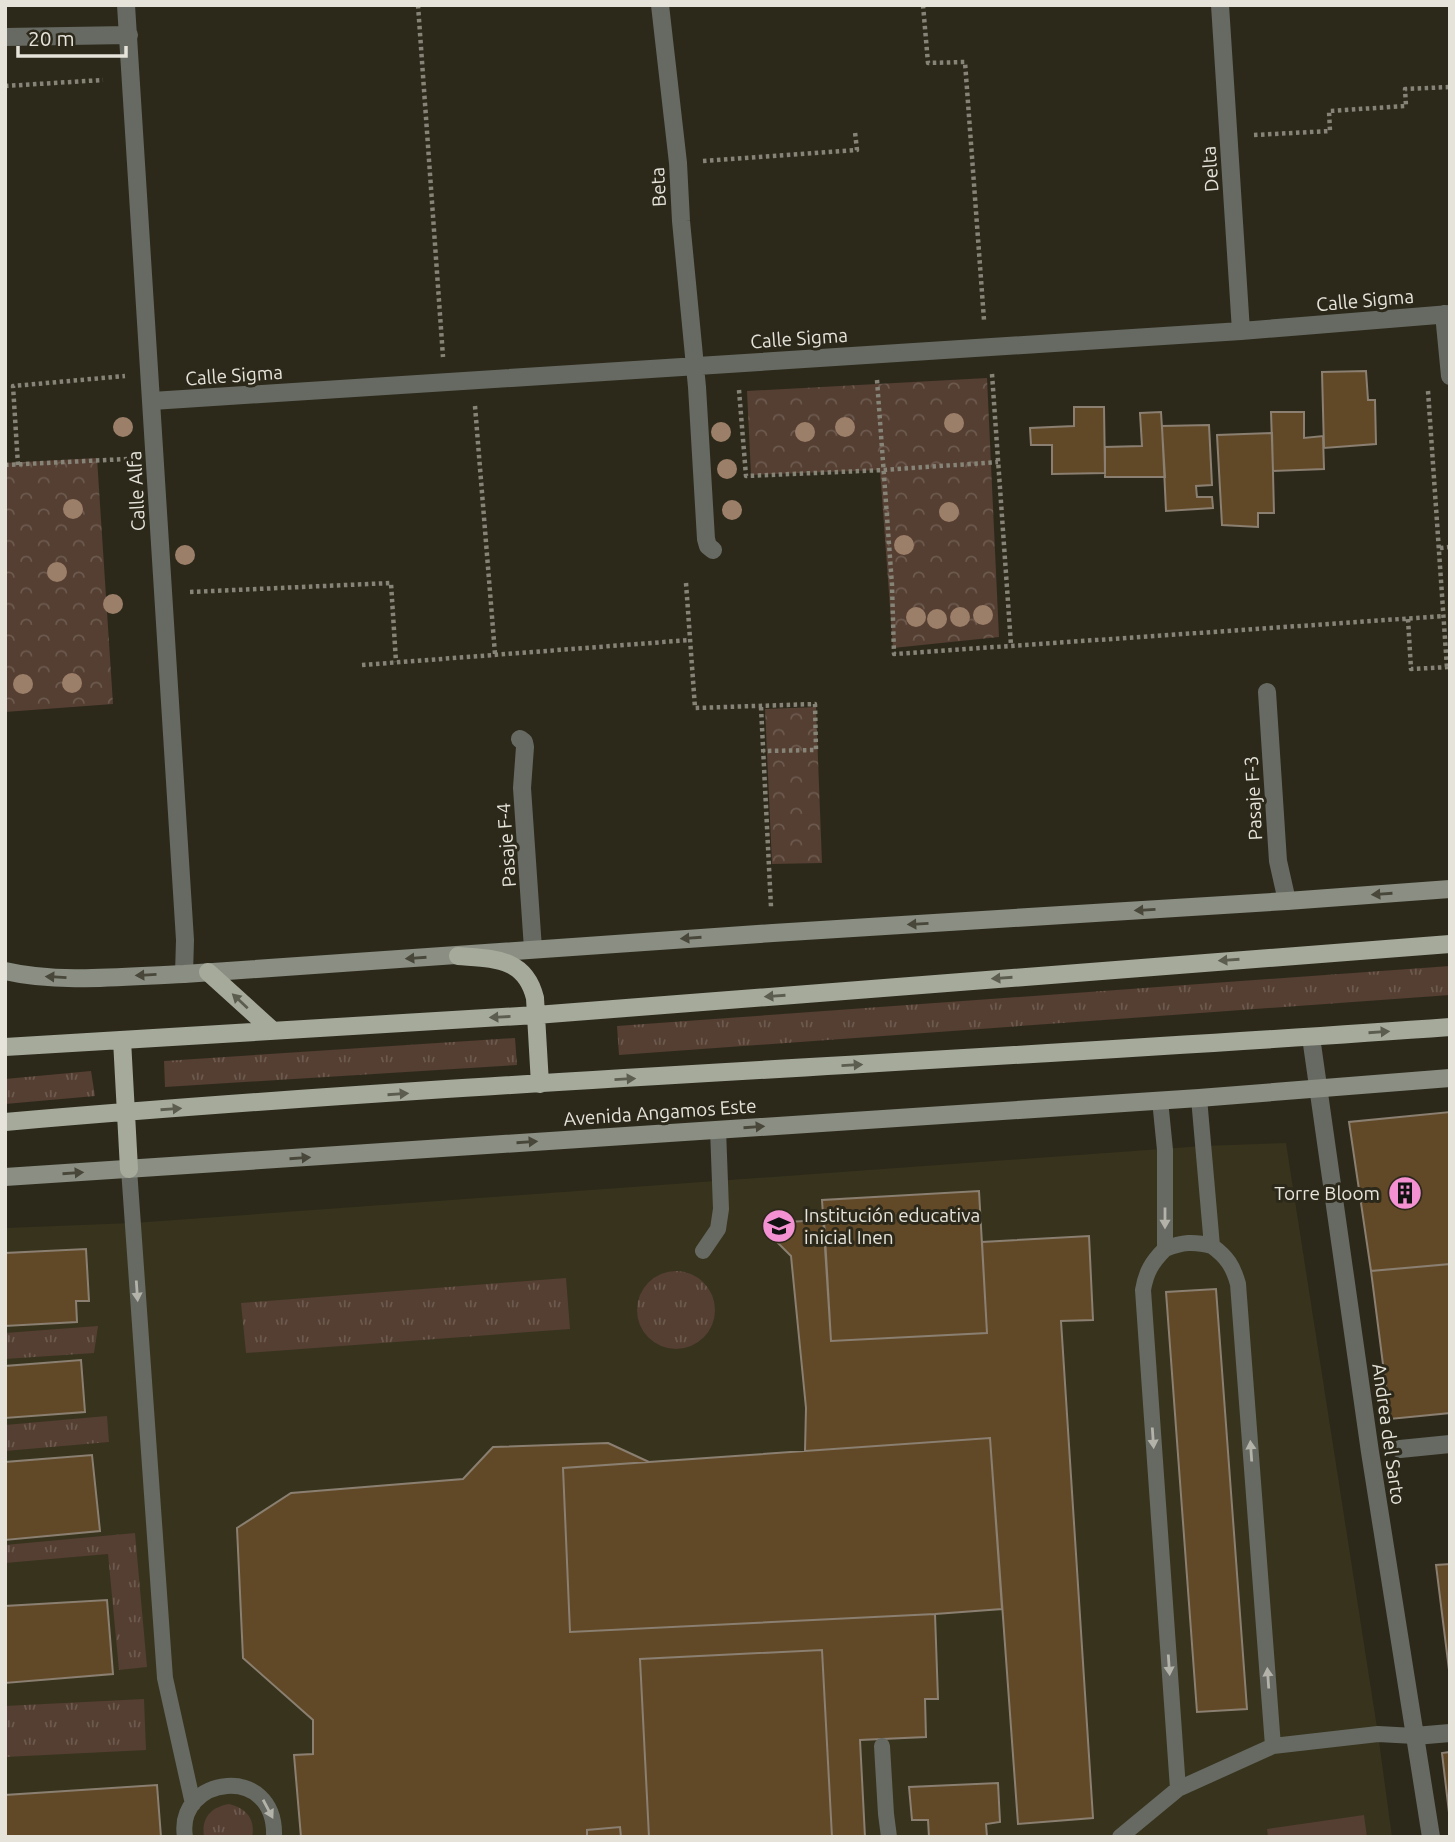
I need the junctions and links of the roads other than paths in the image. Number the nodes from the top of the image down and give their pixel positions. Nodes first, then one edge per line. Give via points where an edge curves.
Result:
1 (127, 5) edge
2 (660, 5) edge
3 (1220, 5) edge
4 (129, 35) junction
5 (5, 37) edge
6 (1447, 314) edge
7 (1241, 331) junction
8 (695, 366) junction
9 (1450, 376) edge
10 (152, 401) junction
11 (713, 550) dead end
12 (1267, 692) dead end
13 (520, 739) dead end
14 (1450, 888) edge
15 (1287, 901) junction
16 (1450, 944) edge
17 (533, 949) junction
18 (458, 956) junction
19 (5, 971) edge
20 (208, 972) junction
21 (184, 974) junction
22 (536, 1015) junction
23 (1450, 1027) edge
24 (272, 1030) junction
25 (1311, 1037) junction
26 (121, 1040) junction
27 (5, 1046) edge
28 (1450, 1078) edge
29 (540, 1084) junction
30 (1318, 1088) junction
31 (1199, 1098) junction
32 (1160, 1100) junction
33 (126, 1112) junction
34 (5, 1122) edge
35 (718, 1129) junction
36 (129, 1169) junction
37 (5, 1177) edge
38 (1212, 1247) junction
39 (1165, 1250) junction
40 (703, 1251) dead end
41 (1450, 1444) edge
42 (1400, 1449) dead end
43 (1450, 1733) edge
44 (1415, 1736) junction
45 (882, 1746) dead end
46 (1273, 1746) junction
47 (1178, 1789) junction
48 (193, 1804) junction
49 (185, 1837) edge
50 (274, 1837) edge
51 (889, 1837) edge
52 (1120, 1837) edge
53 (1431, 1837) edge

1 - 4 street, Calle Alfa
2 - 8 street, Beta
3 - 7 street, Delta
4 - 5 street
4 - 10 street, Calle Alfa
6 - 7 street, Calle Sigma
6 - 9 street
7 - 8 street, Calle Sigma
8 - 10 street, Calle Sigma
8 - 11 street, Beta via 706,539
10 - 21 street, Calle Alfa
12 - 15 street, Pasaje F-3 via 1278,861
13 - 17 street, Pasaje F-4 via 525,747 523,788
14 -> 15 main road
15 -> 17 main road
16 -> 22 main road
17 - 18 main road
18 -> 20 main road
18 - 22 main road via 502,960 514,966 531,984
21 -> 19 main road via 58,977
20 - 21 main road
24 -> 20 main road
22 -> 24 main road
22 - 29 main road
25 -> 23 main road, Avenida Angamos Este
24 - 26 main road
29 -> 25 main road, Avenida Angamos Este
25 - 30 street, Andrea del Sarto
26 - 27 main road
26 - 33 main road
28 - 30 main road, Avenida Angamos Este
33 -> 29 main road, Avenida Angamos Este
30 - 31 main road, Avenida Angamos Este
30 - 44 street, Andrea del Sarto
31 - 32 main road, Avenida Angamos Este
31 - 38 lane
35 -> 32 main road, Avenida Angamos Este
32 -> 39 lane
33 - 34 main road, Avenida Angamos Este
33 - 36 main road
36 -> 35 main road, Avenida Angamos Este
35 - 40 lane via 721,1209 718,1229
37 -> 36 main road, Avenida Angamos Este
36 -> 48 lane via 165,1678
38 - 39 lane via 1180,1243
46 -> 38 lane via 1238,1284 1225,1255
39 -> 47 lane via 1153,1260 1143,1290
41 - 42 street
43 - 44 street
44 - 46 lane via 1378,1734
44 - 53 street, Andrea del Sarto
45 - 51 lane
46 - 47 lane
47 - 52 lane
48 - 49 lane via 186,1816
48 -> 50 lane via 218,1786 248,1788 270,1809

